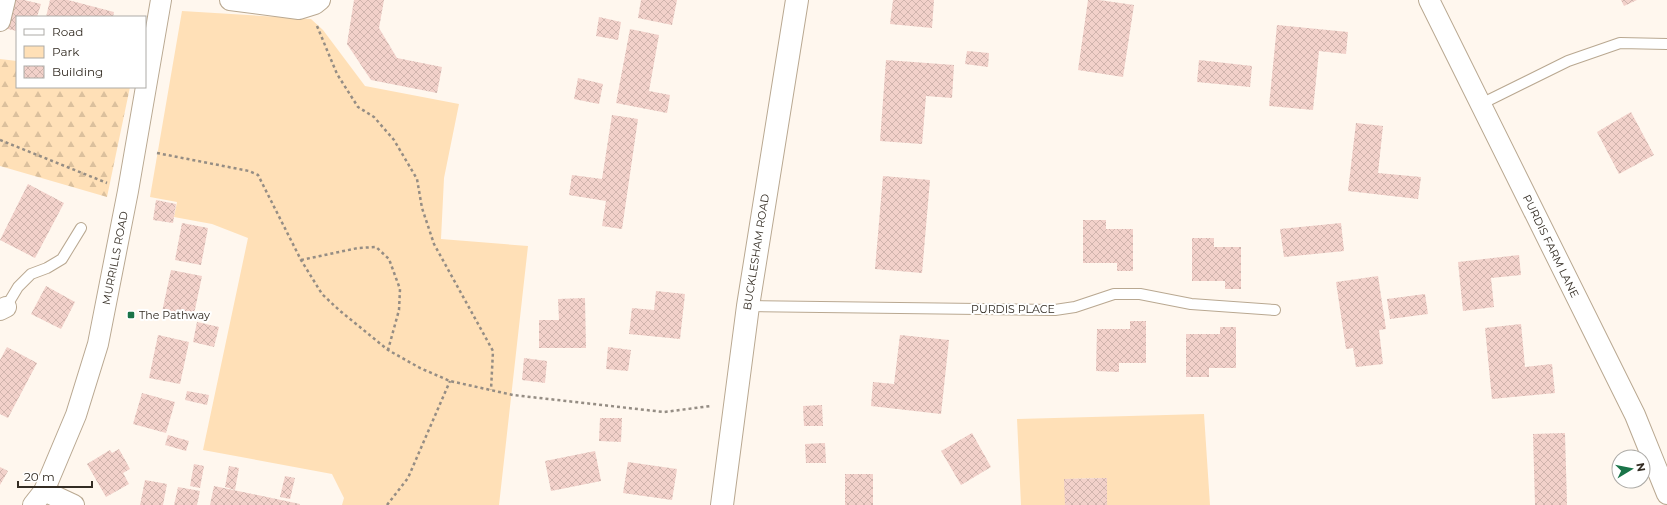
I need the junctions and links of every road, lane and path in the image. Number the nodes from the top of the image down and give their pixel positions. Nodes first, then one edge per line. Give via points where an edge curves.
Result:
1 (5, 0) edge
2 (161, 0) edge
3 (230, 0) edge
4 (320, 0) edge
5 (797, 0) edge
6 (1429, 0) edge
7 (299, 9) junction
8 (0, 21) edge
9 (1667, 44) edge
10 (1481, 104) junction
11 (0, 140) edge
12 (135, 155) junction
13 (128, 191) junction
14 (81, 228) dead end
15 (301, 260) junction
16 (748, 306) junction
17 (3, 308) edge
18 (1276, 310) dead end
19 (388, 350) junction
20 (450, 381) junction
21 (490, 390) junction
22 (733, 410) junction
23 (1667, 494) edge
24 (38, 498) edge
25 (74, 505) edge
26 (387, 505) edge
27 (722, 505) edge

1 - 8 street
2 - 12 street, MURRILLS ROAD
3 - 7 street
4 - 7 street
5 - 16 street, BUCKLESHAM ROAD
6 - 10 street, PURDIS FARM LANE
7 - 21 path via 317,25 337,74 358,107 374,117 394,140 416,179 434,244 493,351
9 - 10 lane via 1620,42 1568,61
10 - 23 street, PURDIS FARM LANE via 1635,415
11 - 13 path
12 - 13 street, MURRILLS ROAD
12 - 15 path via 157,153 258,175
13 - 24 street, MURRILLS ROAD via 98,344 76,415
14 - 17 lane via 62,259 31,274
15 - 19 path via 322,294
15 - 19 path via 358,248 376,247 389,259 400,289 399,310
16 - 18 lane, PURDIS PLACE via 1055,310 1075,307 1114,294 1140,294 1191,304
16 - 22 street, BUCKLESHAM ROAD
19 - 20 path
20 - 21 path
20 - 26 path via 408,478
21 - 22 path via 513,395 664,412 711,406
22 - 27 street, BUCKLESHAM ROAD
24 - 25 street

